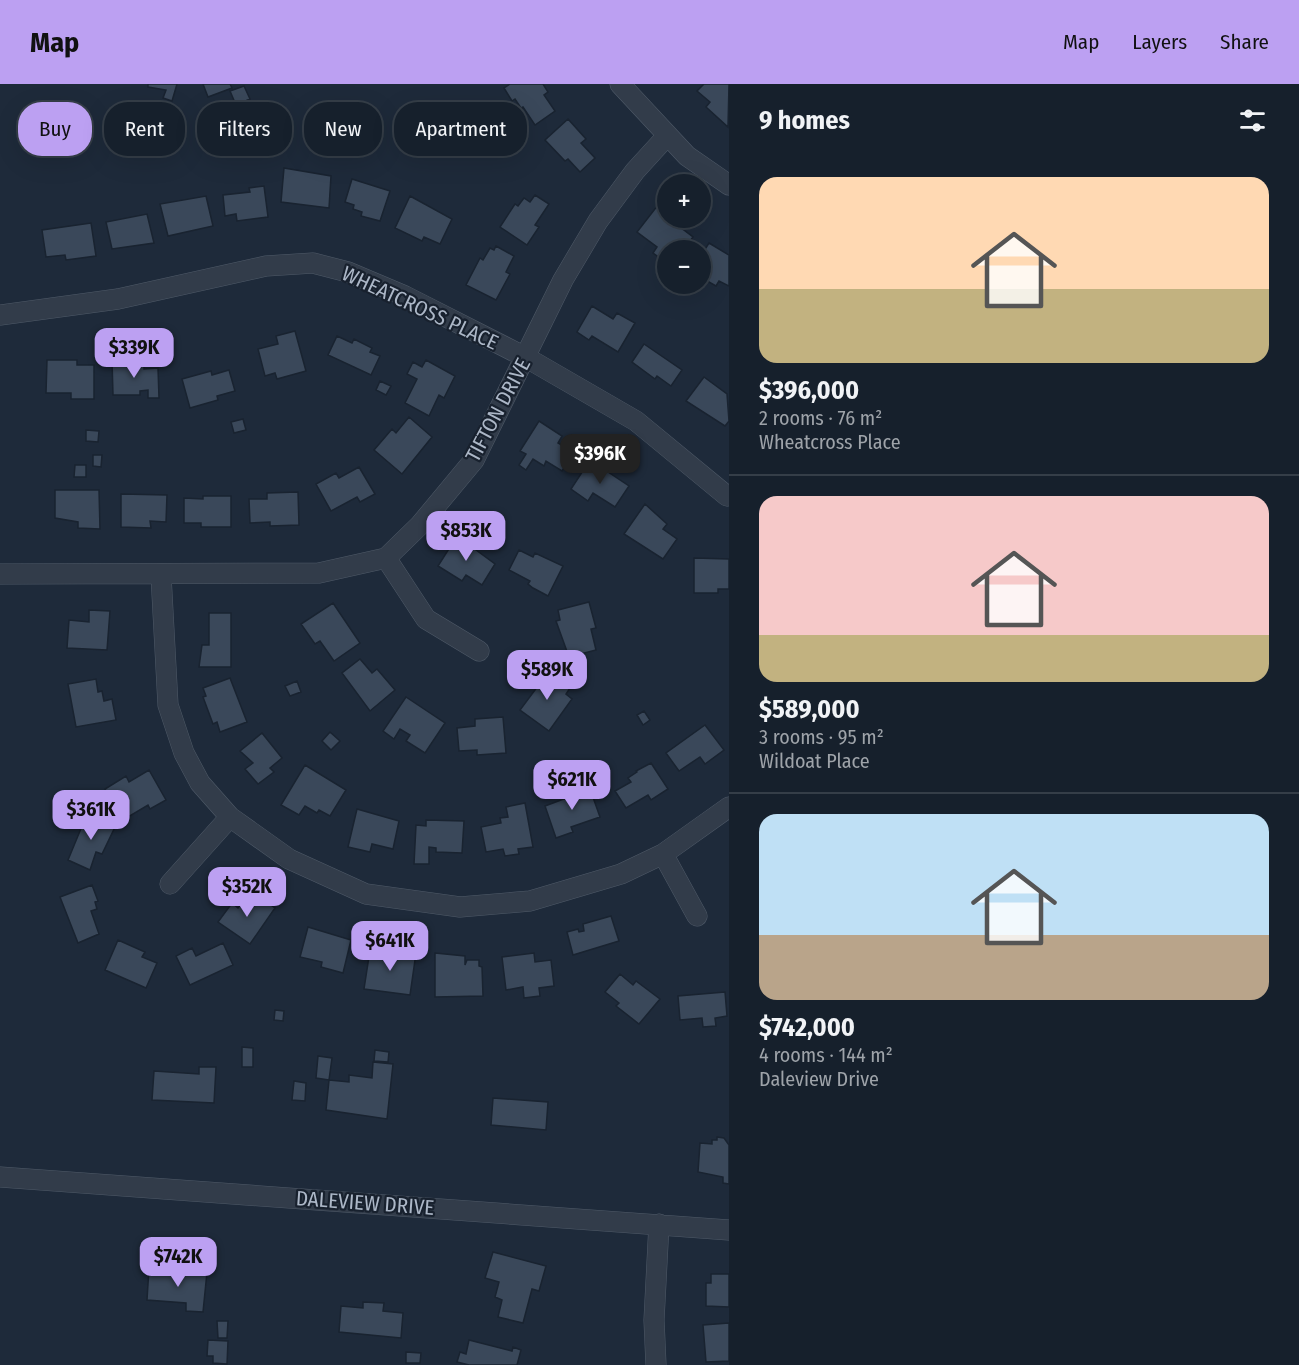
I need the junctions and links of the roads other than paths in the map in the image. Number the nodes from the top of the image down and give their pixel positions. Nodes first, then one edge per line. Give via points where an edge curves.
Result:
1 (620, 84) edge
2 (666, 137) junction
3 (729, 185) edge
4 (0, 315) edge
5 (527, 358) junction
6 (727, 496) dead end
7 (386, 558) junction
8 (0, 574) edge
9 (160, 575) junction
10 (479, 651) dead end
11 (729, 807) edge
12 (230, 817) junction
13 (663, 854) junction
14 (170, 884) dead end
15 (697, 916) dead end
16 (0, 1177) edge
17 (659, 1224) junction
18 (729, 1230) edge
19 (656, 1365) edge

1 - 2 street
2 - 3 street
2 - 5 street, TIFTON DRIVE via 598,220 563,280
4 - 5 street, WHEATCROSS PLACE via 118,299 266,266 313,263 348,272 395,292
5 - 6 street, WHEATCROSS PLACE via 636,421
5 - 7 street, TIFTON DRIVE via 474,460 420,525
7 - 9 street via 319,573
7 - 10 street via 426,619
8 - 9 street
9 - 12 street via 168,705 184,753 200,783
11 - 13 street
12 - 13 street via 289,859 366,894 460,907 530,901 621,874
12 - 14 street
13 - 15 street
16 - 17 street, DALEVIEW DRIVE
17 - 18 street, DALEVIEW DRIVE
17 - 19 street

